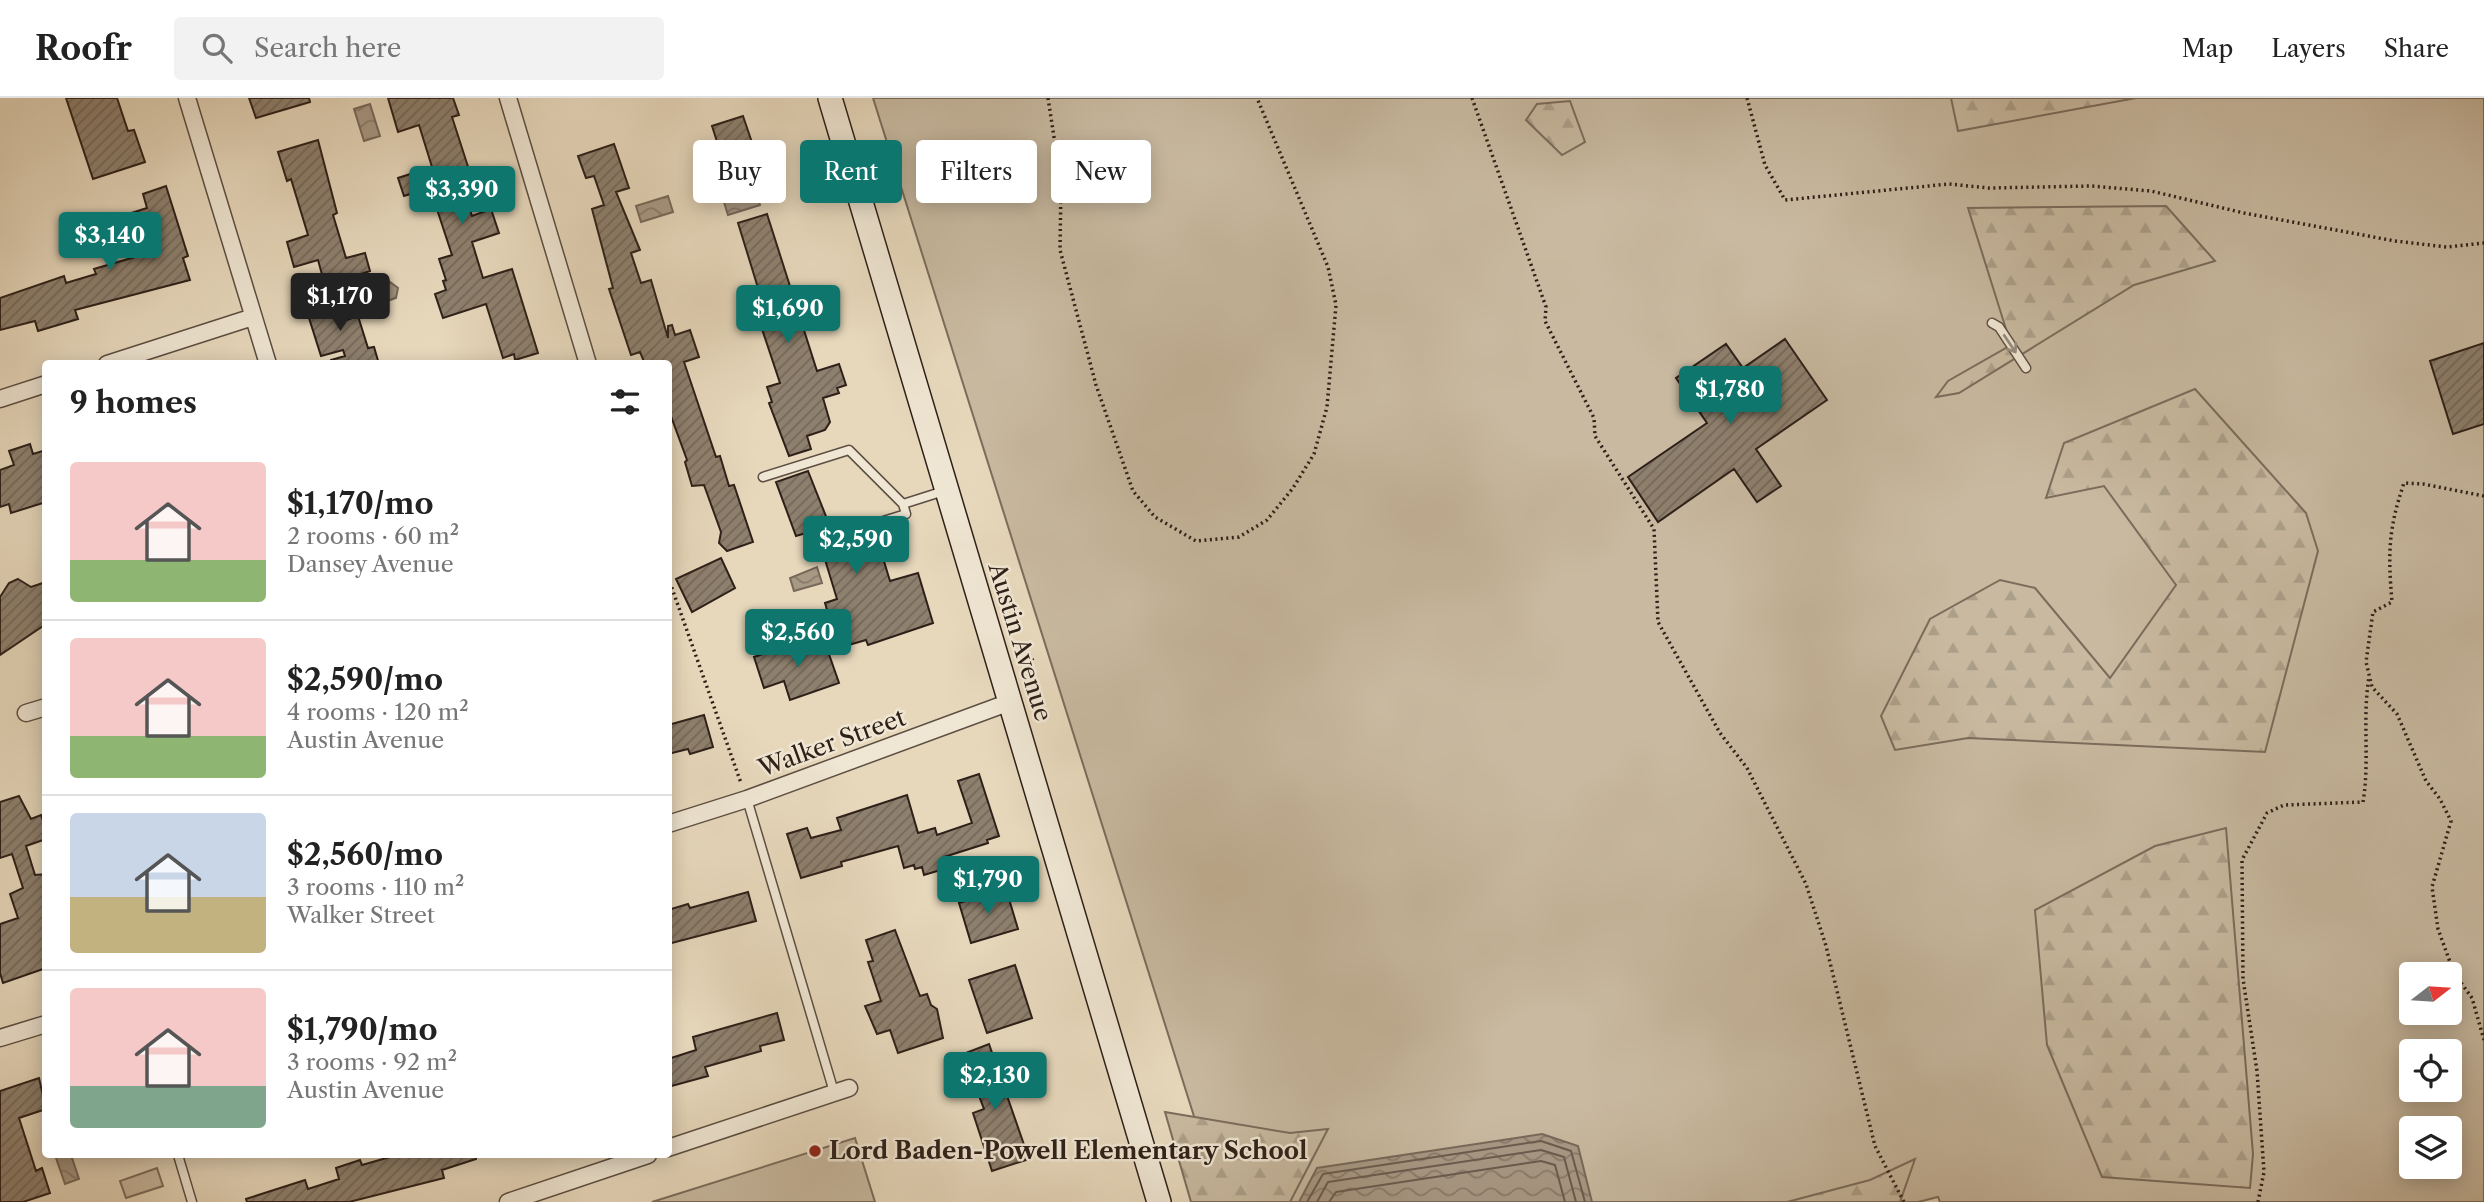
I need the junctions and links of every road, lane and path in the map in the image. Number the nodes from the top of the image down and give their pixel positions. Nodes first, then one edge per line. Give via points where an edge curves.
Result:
1 (187, 98) edge
2 (508, 98) edge
3 (830, 98) edge
4 (1048, 98) edge
5 (1257, 98) edge
6 (1472, 98) edge
7 (1747, 98) edge
8 (2484, 243) edge
9 (253, 317) junction
10 (1992, 323) dead end
11 (119, 360) edge
12 (267, 360) edge
13 (587, 360) edge
14 (2026, 369) dead end
15 (42, 385) edge
16 (0, 399) edge
17 (763, 477) dead end
18 (947, 490) junction
19 (2484, 496) edge
20 (903, 504) junction
21 (890, 552) dead end
22 (672, 588) edge
23 (1029, 654) dead end
24 (1033, 661) dead end
25 (2370, 674) junction
26 (1010, 702) junction
27 (42, 708) edge
28 (26, 713) dead end
29 (747, 799) junction
30 (672, 823) edge
31 (42, 1025) edge
32 (0, 1038) edge
33 (2484, 1040) edge
34 (842, 1090) joint
35 (672, 1147) edge
36 (179, 1158) edge
37 (639, 1158) edge
38 (192, 1202) edge
39 (508, 1202) edge
40 (1159, 1202) edge
41 (1904, 1202) edge
42 (2258, 1202) edge

1 - 9 street
2 - 13 street
3 - 18 main road, Austin Avenue
4 - 5 path via 1061,183 1060,250 1096,385 1133,491 1156,517 1196,541 1239,537 1267,520 1314,454 1327,407 1336,304 1328,267
6 - 41 path via 1546,307 1545,321 1594,418 1595,436 1654,529 1658,622 1720,733 1747,768 1806,884 1826,946 1875,1146
7 - 8 path via 1765,166 1785,200 1949,184 2091,186 2151,191 2244,214 2395,241 2446,247
9 - 11 street
9 - 12 street
10 -> 14 lane
15 - 16 street
17 - 20 lane via 849,450
18 - 20 lane
18 - 26 main road, Austin Avenue
19 - 25 path via 2404,484 2388,550 2392,602 2373,612 2366,662
20 - 21 lane via 906,514 880,522
22 - 29 path
23 - 24 path
25 - 33 path via 2372,687 2397,714 2426,781 2451,821 2432,887 2438,929 2454,973 2472,998
25 - 42 path via 2364,706 2364,802 2284,805 2267,813 2242,860 2243,979 2257,1071 2263,1172
26 - 29 street, Walker Street
26 - 40 main road, Austin Avenue
27 - 28 street
29 - 30 street, Walker Street
29 - 34 lane
31 - 32 street
34 - 35 street
36 - 38 lane
37 - 39 street

